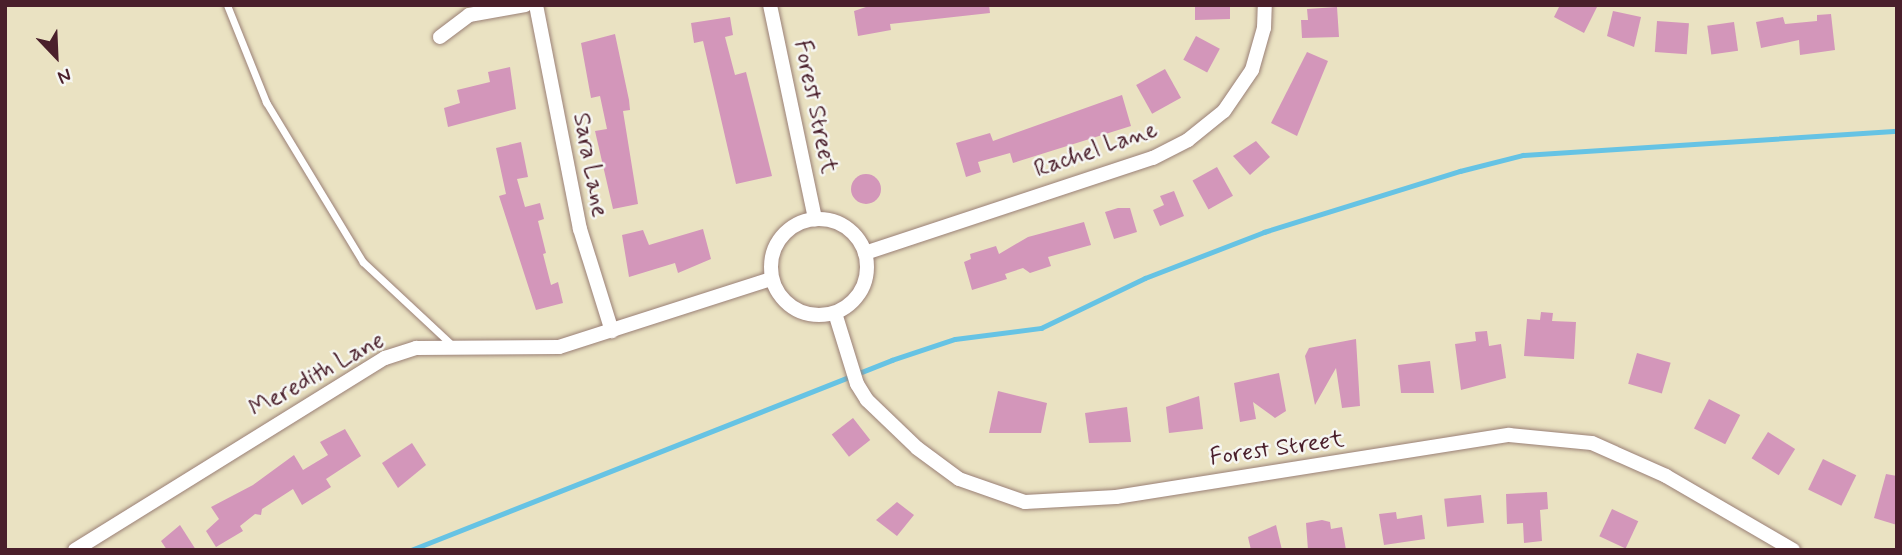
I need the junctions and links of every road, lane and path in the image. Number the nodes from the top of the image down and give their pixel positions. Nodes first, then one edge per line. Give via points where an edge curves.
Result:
1 (228, 5) edge
2 (525, 5) edge
3 (536, 5) edge
4 (770, 5) edge
5 (1265, 5) edge
6 (440, 37) dead end
7 (815, 219) junction
8 (865, 253) junction
9 (771, 279) junction
10 (835, 313) junction
11 (612, 331) junction
12 (455, 348) junction
13 (75, 550) edge
14 (1793, 550) edge

1 - 12 lane via 266,102 362,262
2 - 6 street via 469,15
3 - 11 street, Sara Lane via 580,229
4 - 7 street, Forest Street
5 - 8 street, Rachel Lane via 1252,71 1224,111 1188,140 1153,158
7 - 8 street via 851,231
7 - 9 street via 799,223 780,239 770,262
8 - 10 street via 867,268 861,289 848,306
9 - 10 street via 789,306 811,315
9 - 11 street, Meredith Lane
10 - 14 street, Forest Street via 857,384 867,400 959,479 1025,502 1116,497 1509,435 1592,443 1666,476
11 - 12 street, Meredith Lane via 559,347
12 - 13 street, Meredith Lane via 416,348 385,358

